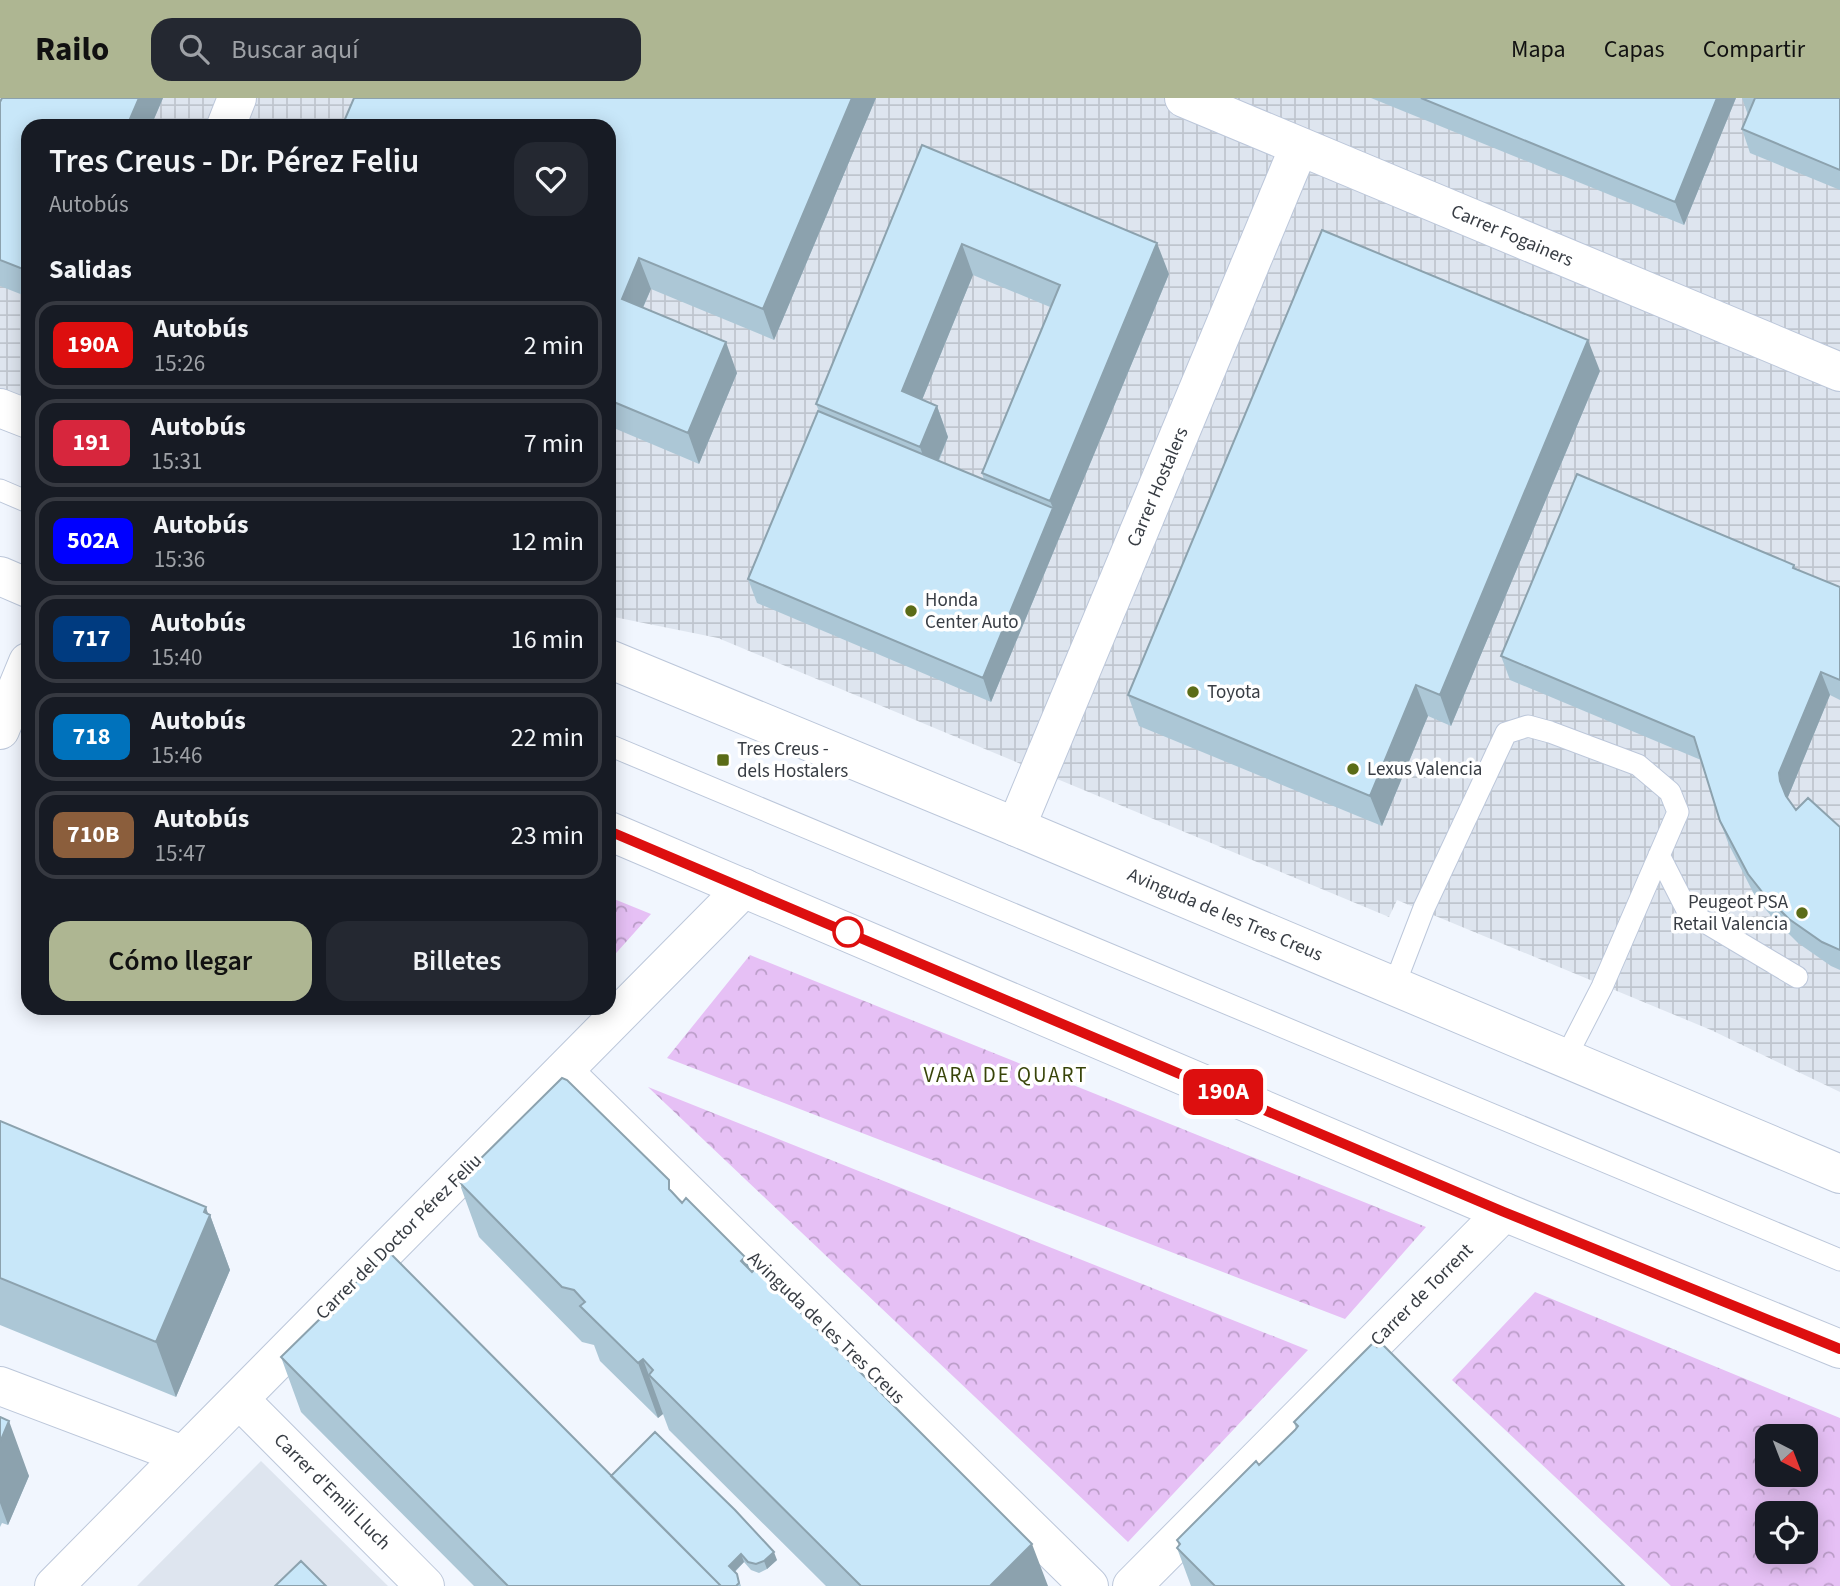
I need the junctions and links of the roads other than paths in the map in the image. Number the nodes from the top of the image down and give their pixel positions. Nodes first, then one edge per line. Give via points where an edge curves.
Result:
1 (237, 98) edge
2 (1184, 98) edge
3 (229, 119) edge
4 (1299, 147) junction
5 (1840, 372) edge
6 (0, 408) edge
7 (21, 416) edge
8 (0, 490) edge
9 (21, 499) edge
10 (0, 576) edge
11 (21, 585) edge
12 (616, 662) edge
13 (21, 679) edge
14 (0, 730) edge
15 (616, 748) edge
16 (1016, 827) junction
17 (616, 834) edge
18 (1659, 855) junction
19 (744, 888) junction
20 (1797, 977) dead end
21 (1394, 986) junction
22 (1566, 1057) junction
23 (563, 1071) junction
24 (1840, 1174) edge
25 (1504, 1212) junction
26 (1840, 1260) edge
27 (1840, 1349) edge
28 (0, 1386) edge
29 (239, 1399) junction
30 (183, 1455) junction
31 (54, 1586) edge
32 (425, 1586) edge
33 (1089, 1586) edge
34 (1132, 1586) edge

1 - 3 street
2 - 4 street, Carrer Fogainers
4 - 5 street, Carrer Fogainers
4 - 16 street, Carrer Hostalers
6 - 7 street
8 - 9 lane
10 - 11 street
12 - 16 street, Avinguda de les Tres Creus
13 - 14 street
15 - 26 lane
16 - 21 street, Avinguda de les Tres Creus
17 - 19 street
18 - 20 lane via 1688,912
18 - 21 lane via 1678,812 1670,792 1638,765 1528,726 1506,733 1424,908
18 - 22 lane
19 - 23 street, Carrer del Doctor Pérez Feliu
19 - 25 street
21 - 22 street, Avinguda de les Tres Creus
22 - 24 street, Avinguda de les Tres Creus
23 - 29 street, Carrer del Doctor Pérez Feliu
23 - 33 street, Avinguda de les Tres Creus
25 - 27 street
25 - 34 street, Carrer de Torrent
28 - 30 street
29 - 30 street, Carrer del Doctor Pérez Feliu
29 - 32 street, Carrer d'Emili Lluch
30 - 31 street, Carrer del Doctor Pérez Feliu

